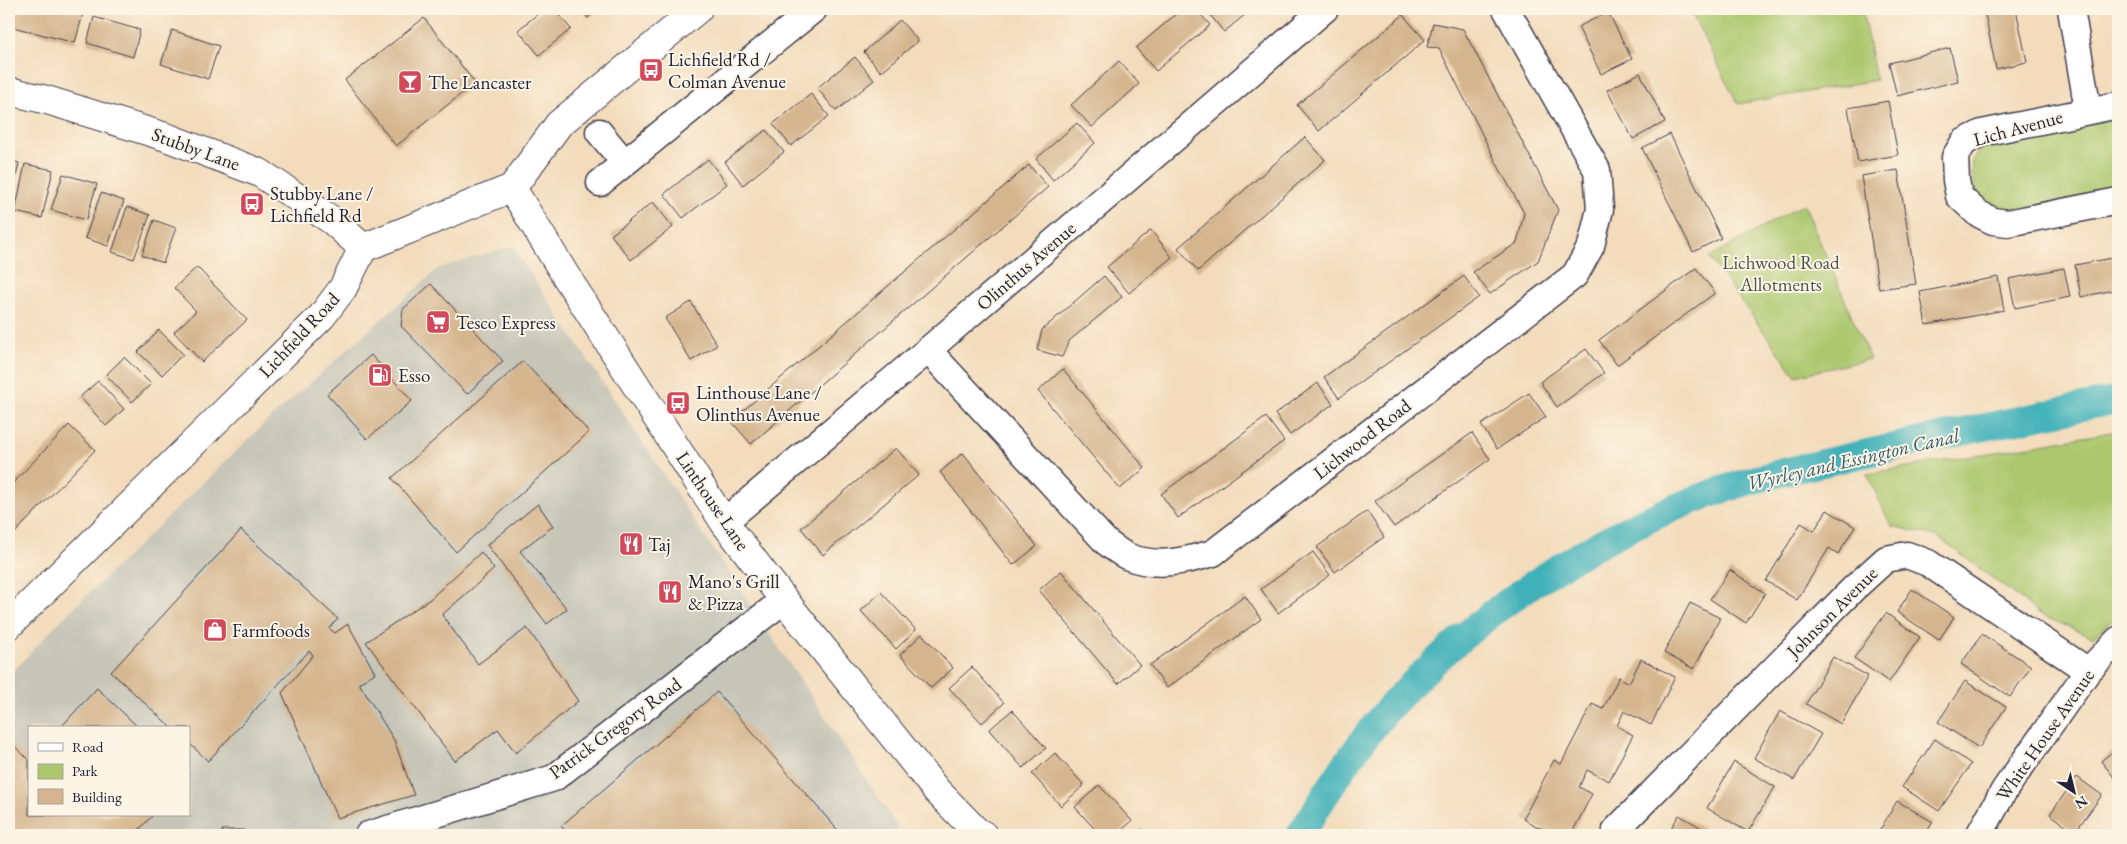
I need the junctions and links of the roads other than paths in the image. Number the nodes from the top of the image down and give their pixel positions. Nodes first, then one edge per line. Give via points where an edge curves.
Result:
1 (698, 9) edge
2 (814, 9) edge
3 (1325, 9) edge
4 (1506, 9) edge
5 (2071, 9) edge
6 (9, 91) edge
7 (2118, 105) edge
8 (2088, 110) junction
9 (599, 132) dead end
10 (624, 162) junction
11 (600, 183) dead end
12 (512, 188) junction
13 (2118, 201) edge
14 (363, 248) junction
15 (928, 350) junction
16 (724, 522) junction
17 (784, 600) junction
18 (9, 625) edge
19 (2118, 640) edge
20 (2088, 671) junction
21 (368, 835) edge
22 (983, 835) edge
23 (1616, 835) edge
24 (1979, 835) edge

1 - 12 street via 559,124
2 - 10 street
3 - 15 street, Olinthus Avenue
4 - 15 street, Lichwood Road via 1597,170 1600,209 1591,246 1575,275 1214,553 1181,562 1153,562 1128,557 1106,542
5 - 8 street, Lich Avenue
6 - 14 street, Stubby Lane via 166,137 260,173 333,221
7 - 8 street, Lich Avenue
8 - 13 street, Lich Avenue via 1982,133 1964,142 1955,157 1959,196 1977,213 1993,221 2008,223
9 - 10 street
10 - 11 street
12 - 14 street
12 - 16 street, Linthouse Lane
14 - 18 street, Lichfield Road via 343,288 322,316
15 - 16 street, Olinthus Avenue
16 - 17 street, Linthouse Lane
17 - 21 street, Patrick Gregory Road via 554,778
17 - 22 street, Linthouse Lane via 937,791
19 - 20 street, White House Avenue
20 - 23 street, Johnson Avenue via 1928,563 1907,555 1886,559 1616,830
20 - 24 street, White House Avenue via 2005,789

